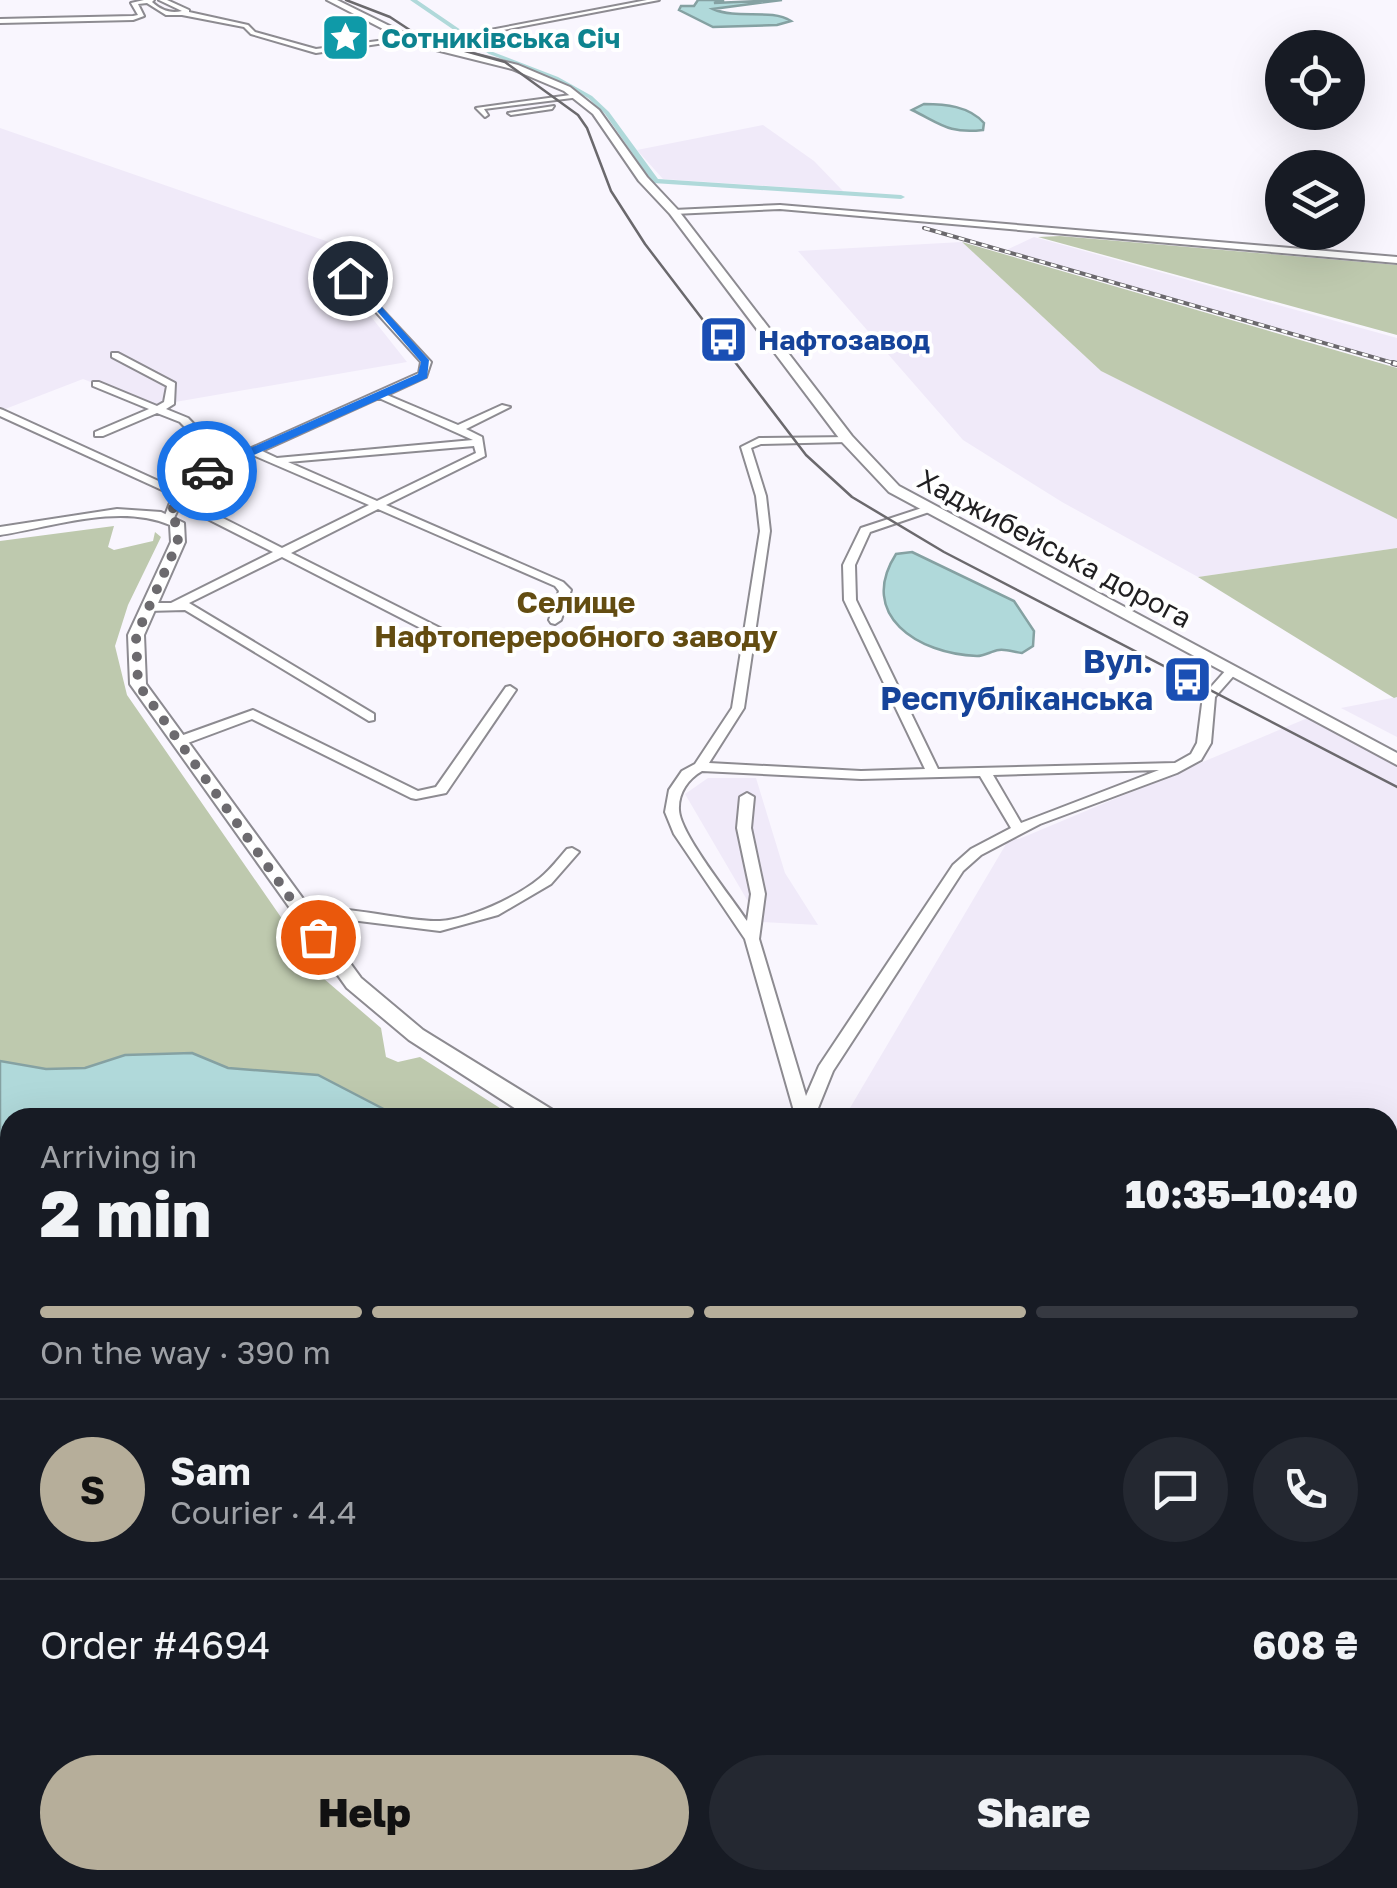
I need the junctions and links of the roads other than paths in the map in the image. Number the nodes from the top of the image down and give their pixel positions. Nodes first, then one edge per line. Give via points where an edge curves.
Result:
1 (150, 0) edge
2 (162, 0) edge
3 (331, 0) edge
4 (656, 0) edge
5 (184, 12) junction
6 (0, 21) edge
7 (2, 33) edge
8 (472, 34) dead end
9 (409, 39) junction
10 (582, 99) junction
11 (512, 113) dead end
12 (485, 115) dead end
13 (674, 212) junction
14 (1397, 260) edge
15 (350, 278) dead end
16 (115, 355) dead end
17 (96, 384) dead end
18 (378, 395) junction
19 (505, 407) dead end
20 (161, 409) junction
21 (0, 412) edge
22 (460, 428) junction
23 (99, 434) dead end
24 (846, 439) junction
25 (478, 444) junction
26 (254, 451) junction
27 (234, 460) junction
28 (277, 460) junction
29 (178, 497) junction
30 (378, 504) junction
31 (928, 509) junction
32 (169, 518) junction
33 (0, 532) edge
34 (282, 552) junction
35 (172, 607) junction
36 (148, 608) junction
37 (555, 620) dead end
38 (444, 635) dead end
39 (1231, 672) junction
40 (510, 690) dead end
41 (369, 717) dead end
42 (180, 742) junction
43 (1397, 760) edge
44 (1180, 766) junction
45 (700, 768) junction
46 (985, 772) junction
47 (932, 773) junction
48 (747, 797) dead end
49 (1018, 829) junction
50 (572, 852) dead end
51 (300, 914) junction
52 (752, 940) junction
53 (533, 1108) edge
54 (802, 1108) edge
55 (809, 1108) edge

1 - 5 street via 156,10
1 - 6 street via 134,3 140,16 133,18
2 - 5 street
3 - 9 street, Хаджибейська дорога
4 - 8 street
5 - 9 street via 246,26 316,54
6 - 7 street
9 - 10 street, Хаджибейська дорога via 524,70
10 - 11 street
10 - 12 street via 479,108
10 - 13 street, Хаджибейська дорога
13 - 14 street via 793,208
13 - 24 street, Хаджибейська дорога
15 - 18 street via 426,362 423,376
16 - 20 street via 172,385 169,404
17 - 20 street
18 - 22 street
18 - 26 street
19 - 22 street
20 - 23 street
20 - 27 street
21 - 29 street
22 - 25 street
24 - 31 street, Хаджибейська дорога via 884,481
24 - 45 street via 746,447 765,531 738,708
25 - 28 street
25 - 30 street via 481,454
26 - 27 street
26 - 28 street
27 - 28 street
27 - 29 street via 184,482
28 - 30 street
29 - 32 street
29 - 34 street
30 - 34 street
30 - 37 street via 559,584 566,590
31 - 39 street, Хаджибейська дорога
31 - 47 street via 866,530 849,564 850,600
32 - 33 street via 131,512
32 - 36 street via 178,542
34 - 35 street
34 - 38 street
35 - 36 street
35 - 41 street via 187,606
36 - 42 street via 136,636 138,684
39 - 43 street, Хаджибейська дорога
39 - 44 street via 1206,705 1201,750
40 - 42 street via 440,790 416,795 254,714
42 - 51 street
44 - 46 street
44 - 49 street
45 - 47 street
45 - 52 street via 686,774 672,812
46 - 47 street
46 - 49 street
48 - 52 street via 744,828 758,894
49 - 55 street via 958,868 825,1070
50 - 51 street via 546,881 493,912 440,926
51 - 53 street via 385,1011
52 - 54 street

